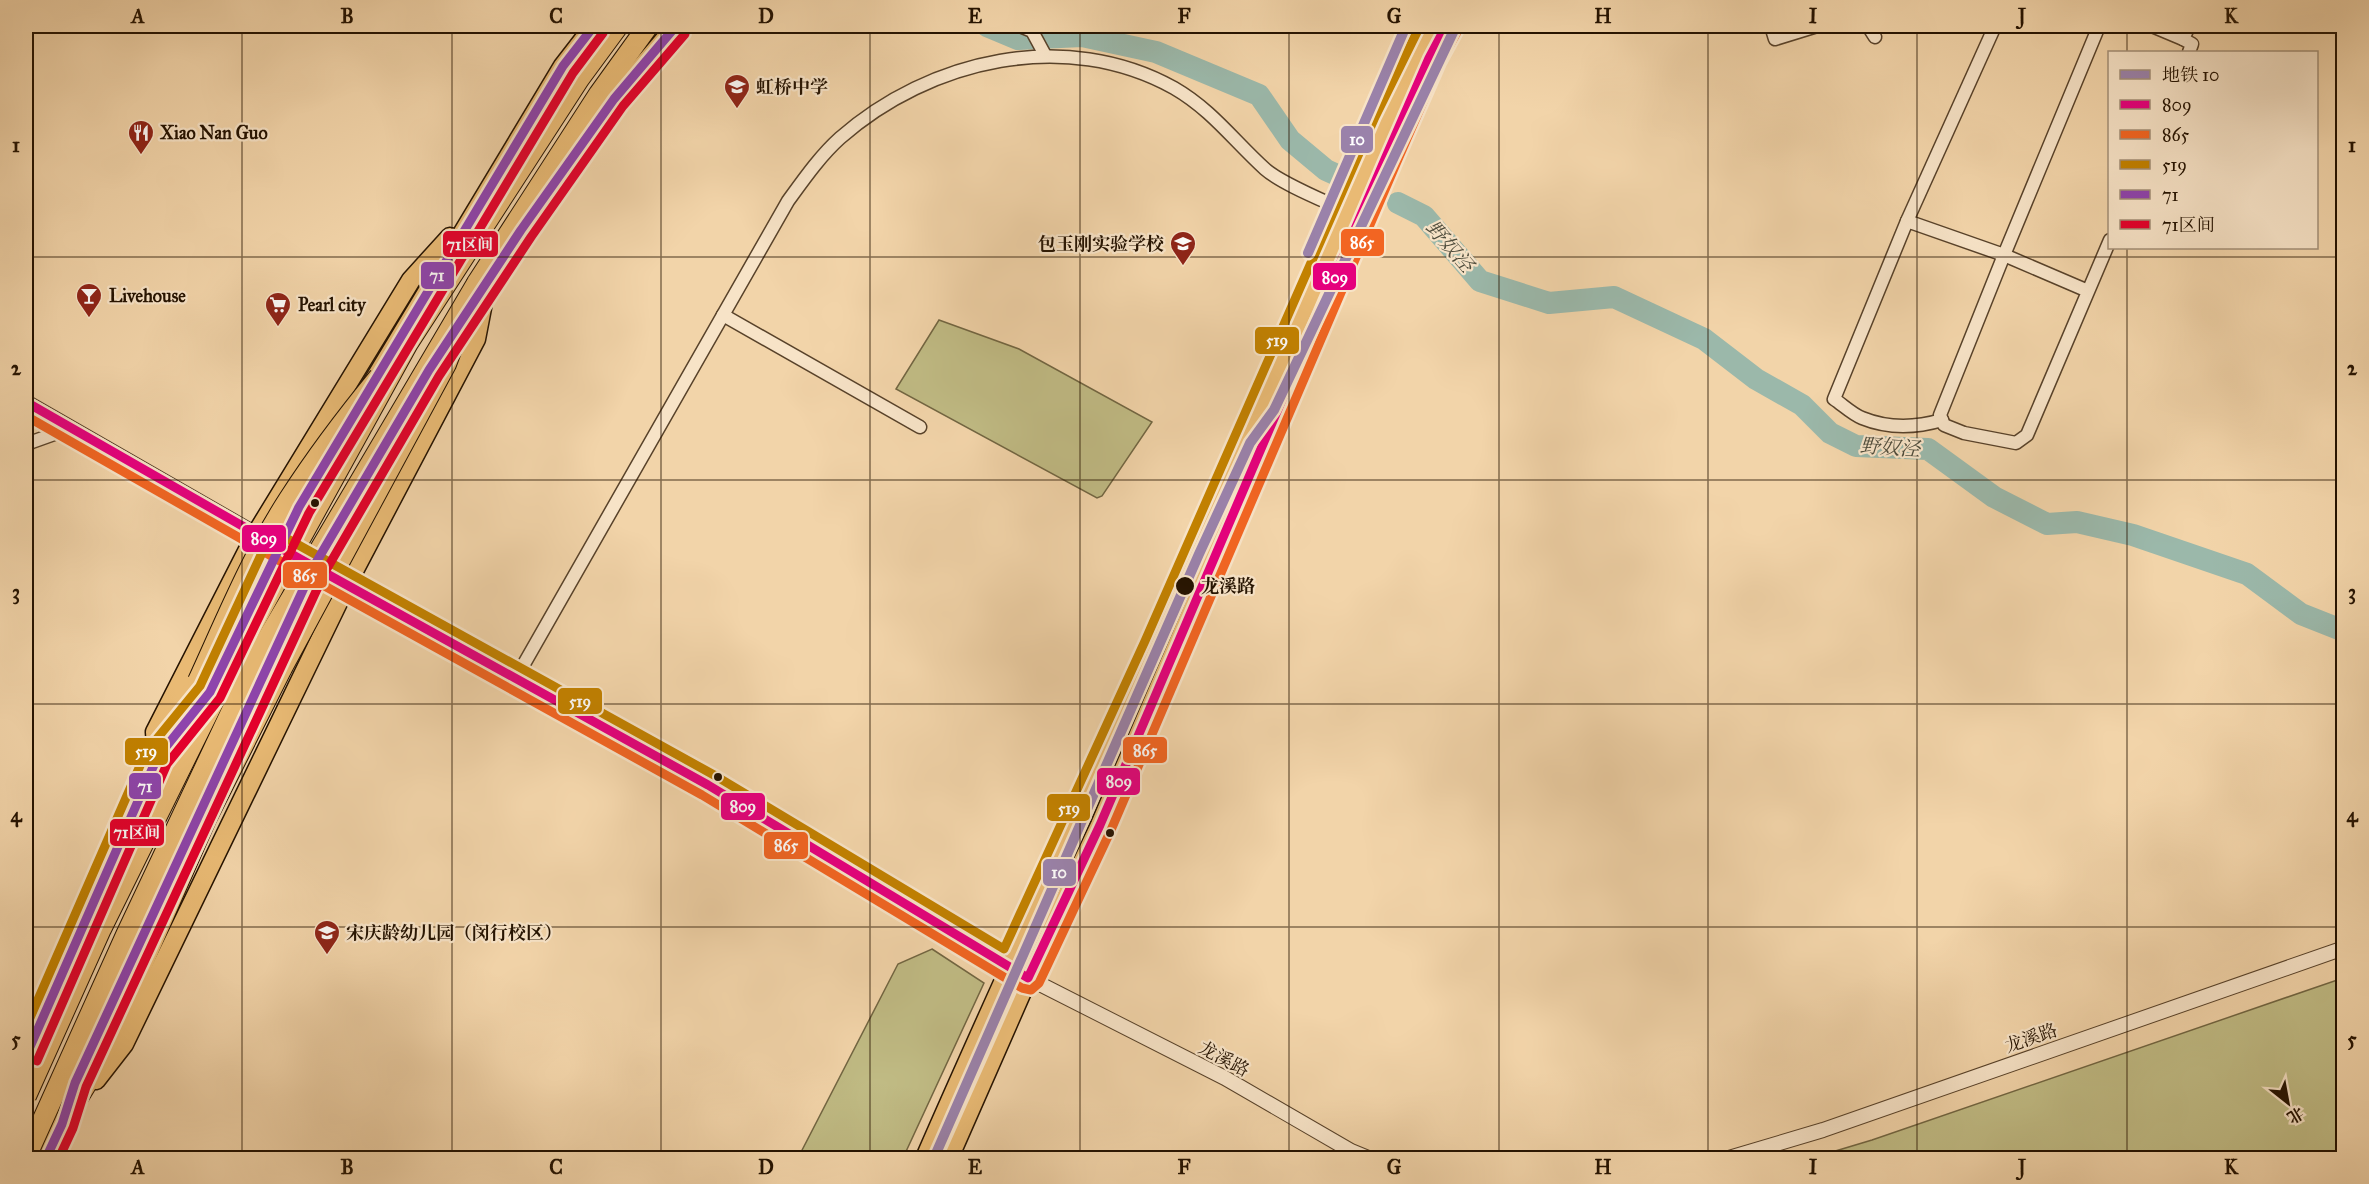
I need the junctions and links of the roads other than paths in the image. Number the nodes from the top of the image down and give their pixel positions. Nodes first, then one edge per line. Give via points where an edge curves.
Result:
1 (594, 26) edge
2 (618, 26) edge
3 (648, 26) edge
4 (676, 26) edge
5 (1020, 26) edge
6 (1433, 26) edge
7 (1446, 26) edge
8 (1771, 26) edge
9 (1817, 26) edge
10 (1868, 26) edge
11 (1995, 26) edge
12 (2099, 26) edge
13 (2152, 26) edge
14 (2189, 26) edge
15 (1875, 37) dead end
16 (2183, 39) junction
17 (2189, 51) edge
18 (1045, 55) junction
19 (478, 207) junction
20 (1346, 211) junction
21 (1907, 221) junction
22 (2108, 242) edge
23 (2004, 255) junction
24 (482, 282) junction
25 (2088, 291) junction
26 (723, 315) junction
27 (408, 343) junction
28 (26, 402) edge
29 (1942, 420) junction
30 (920, 427) dead end
31 (71, 428) junction
32 (26, 448) edge
33 (256, 534) junction
34 (278, 546) junction
35 (243, 560) junction
36 (314, 566) junction
37 (347, 584) junction
38 (516, 678) junction
39 (157, 758) junction
40 (2343, 948) edge
41 (1009, 966) junction
42 (1028, 978) junction
43 (26, 1056) edge
44 (26, 1096) edge
45 (62, 1124) junction
46 (26, 1156) edge
47 (46, 1158) edge
48 (926, 1158) edge
49 (949, 1158) edge
50 (1368, 1158) edge
51 (1729, 1158) edge

1 - 19 main road via 563,66
2 - 27 highway, bridge via 579,79
3 - 24 highway via 599,94
4 - 24 main road via 614,99
5 - 18 street via 1032,31
6 - 20 main road
7 - 42 main road via 1385,159 1100,825
8 - 9 street via 1775,39
10 - 15 street
11 - 21 street
12 - 23 street
13 - 16 street
14 - 16 street
16 - 17 street via 2192,44
18 - 20 street via 1133,69 1174,89 1213,115 1267,171
18 - 26 street via 950,73 874,112 840,139 812,167 788,201
19 - 33 main road via 411,280
19 - 34 main road
20 - 41 main road via 1156,646
21 - 23 street
21 - 29 street via 1834,399 1862,418 1892,426 1918,427
22 - 25 street
23 - 25 street
23 - 29 street via 1940,415
24 - 36 main road
24 - 37 main road via 476,339
24 - 45 highway, bridge via 446,364 282,668 206,819 99,1063
24 - 46 highway, bridge via 259,653
25 - 29 street via 2027,435 2016,443 1964,433 1944,425
26 - 30 street
26 - 38 street
27 - 39 highway, bridge via 358,402 288,500 247,574
27 - 44 highway, bridge via 241,646 101,929
28 - 31 street, 龙溪路
31 - 32 street via 29,443
31 - 33 street, 龙溪路
33 - 34 street, 龙溪路
33 - 35 main road
34 - 35 main road
34 - 36 street, 龙溪路
34 - 39 main road via 210,692
35 - 39 main road via 155,732
36 - 37 street, 龙溪路
36 - 45 main road via 75,1083
37 - 38 street, 龙溪路
37 - 45 main road via 124,1044
38 - 41 street, 龙溪路 via 708,785
39 - 43 main road
40 - 51 street, 龙溪路 via 1823,1130
41 - 42 street, 龙溪路
41 - 48 main road
42 - 49 main road
42 - 50 street, 龙溪路 via 1225,1078
45 - 47 main road

